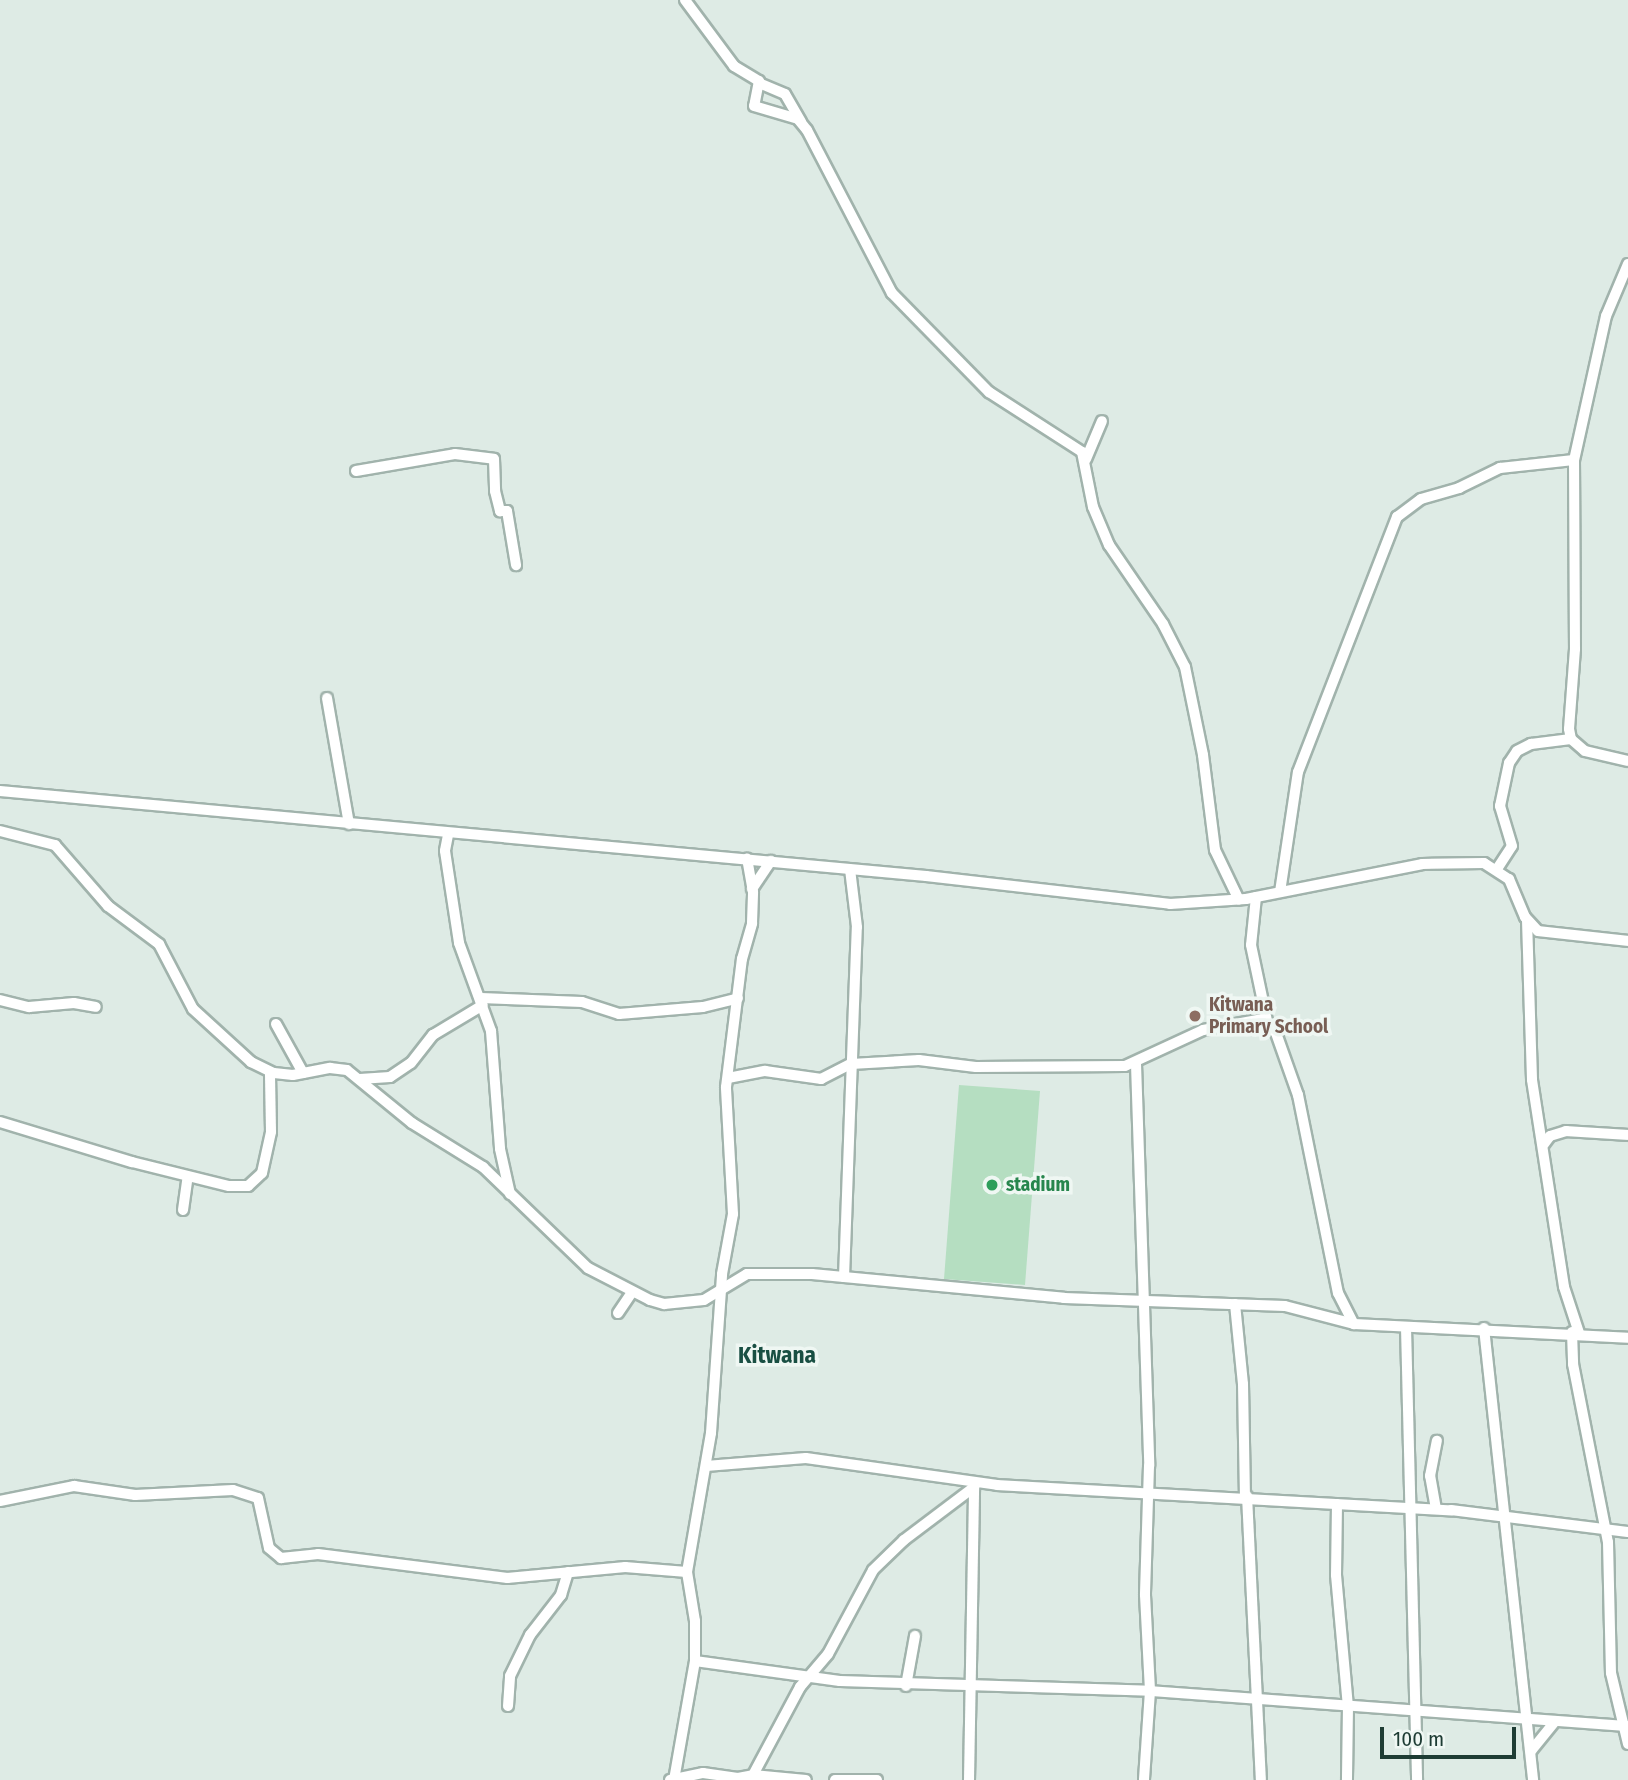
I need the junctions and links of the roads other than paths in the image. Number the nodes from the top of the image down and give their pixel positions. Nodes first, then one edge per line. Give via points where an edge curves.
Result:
1 (685, 0) edge
2 (759, 83) junction
3 (801, 122) junction
4 (1628, 264) edge
5 (1102, 421) dead end
6 (1086, 459) junction
7 (1574, 460) junction
8 (356, 471) dead end
9 (516, 565) dead end
10 (327, 698) dead end
11 (1571, 739) junction
12 (1628, 761) edge
13 (0, 791) edge
14 (349, 824) junction
15 (0, 831) edge
16 (448, 835) junction
17 (747, 859) junction
18 (771, 861) junction
19 (850, 869) junction
20 (1497, 869) junction
21 (752, 889) junction
22 (1280, 892) junction
23 (1256, 897) junction
24 (1239, 900) junction
25 (1527, 920) junction
26 (1628, 941) edge
27 (738, 998) junction
28 (0, 1000) edge
29 (482, 1002) junction
30 (96, 1007) dead end
31 (1266, 1021) junction
32 (276, 1024) dead end
33 (851, 1064) junction
34 (1136, 1064) junction
35 (270, 1072) junction
36 (303, 1073) junction
37 (728, 1078) junction
38 (360, 1079) junction
39 (0, 1122) edge
40 (1628, 1135) edge
41 (1544, 1144) junction
42 (188, 1176) junction
43 (510, 1194) junction
44 (183, 1210) dead end
45 (844, 1277) junction
46 (722, 1289) junction
47 (632, 1292) junction
48 (1144, 1303) junction
49 (1235, 1304) junction
50 (1569, 1311) junction
51 (618, 1313) dead end
52 (1354, 1324) junction
53 (1405, 1327) junction
54 (1484, 1328) junction
55 (1558, 1332) junction
56 (1576, 1333) junction
57 (1628, 1338) edge
58 (1437, 1441) dead end
59 (706, 1466) junction
60 (974, 1485) junction
61 (1148, 1492) junction
62 (1246, 1496) junction
63 (0, 1501) edge
64 (1337, 1504) junction
65 (1410, 1508) junction
66 (1436, 1509) junction
67 (1502, 1514) junction
68 (1606, 1530) junction
69 (1628, 1532) edge
70 (568, 1572) junction
71 (687, 1572) junction
72 (915, 1636) dead end
73 (695, 1661) junction
74 (806, 1677) junction
75 (906, 1686) junction
76 (971, 1688) junction
77 (1150, 1691) junction
78 (1257, 1701) junction
79 (508, 1706) dead end
80 (1348, 1706) junction
81 (1417, 1713) junction
82 (1528, 1721) junction
83 (1555, 1721) junction
84 (1625, 1725) edge
85 (1628, 1744) edge
86 (1531, 1751) junction
87 (753, 1776) junction
88 (673, 1779) edge
89 (806, 1780) edge
90 (835, 1780) edge
91 (877, 1780) edge
92 (970, 1780) edge
93 (1144, 1780) edge
94 (1261, 1780) edge
95 (1347, 1780) edge
96 (1417, 1780) edge
97 (1533, 1780) edge

1 - 2 street via 730,62
2 - 3 street via 785,94
2 - 3 street via 754,106
3 - 6 street via 850,205 892,293 989,392 1072,442
4 - 7 street via 1606,316
5 - 6 street
6 - 24 street via 1093,507 1109,545 1173,640 1185,667 1203,755 1215,850
7 - 11 street
7 - 22 street via 1500,468 1459,488 1421,499 1397,517 1298,772
8 - 9 street via 455,454 494,459 495,491 500,511 507,511
10 - 14 street
11 - 12 street via 1597,756
11 - 20 street via 1523,747 1509,764 1500,806 1512,846
13 - 14 street
14 - 16 street
15 - 35 street via 55,845 108,906 159,944 176,984 210,1029
16 - 17 street
16 - 29 street via 445,851 459,943
17 - 18 street
17 - 21 street
18 - 19 street
18 - 21 street
19 - 24 street via 1170,904
19 - 33 street via 857,927
20 - 22 street via 1471,862 1422,864
20 - 25 street via 1513,885
21 - 27 street via 752,923
22 - 23 street
23 - 24 street
23 - 31 street via 1251,946
25 - 26 street via 1534,929 1549,934
25 - 41 street via 1532,1080
27 - 29 street via 713,1006 635,1014 608,1012 582,1002
27 - 37 street
28 - 30 street via 29,1007 74,1003
29 - 38 street via 433,1035 411,1063 390,1077
29 - 43 street via 496,1059 498,1135
31 - 34 street via 1253,1017 1216,1026
31 - 52 street via 1276,1033 1298,1095 1338,1293
32 - 36 street
33 - 34 street via 919,1060 976,1067
33 - 37 street via 821,1079 765,1071
33 - 45 street
34 - 48 street
35 - 36 street
35 - 42 street via 271,1132 262,1173 255,1183 239,1188
36 - 38 street via 337,1068
37 - 46 street via 726,1105 734,1180
38 - 43 street via 412,1123 483,1167
39 - 42 street
40 - 41 street via 1566,1131 1550,1136
41 - 50 street
42 - 44 street
43 - 47 street via 582,1263
45 - 46 street via 747,1275
45 - 48 street
46 - 47 street via 704,1300 677,1304
46 - 59 street
47 - 51 street
48 - 49 street
48 - 61 street
49 - 52 street via 1285,1306
49 - 62 street
50 - 55 street
50 - 56 street
52 - 53 street
53 - 54 street
53 - 65 street
54 - 55 street
54 - 67 street
55 - 56 street
56 - 57 street
56 - 68 street via 1578,1389
58 - 66 street via 1430,1476
59 - 60 street via 806,1458
59 - 71 street
60 - 61 street
60 - 74 street via 873,1570 828,1654
60 - 76 street
61 - 62 street
61 - 77 street via 1145,1595
62 - 64 street
62 - 78 street
63 - 70 street via 75,1486 135,1495 194,1489 244,1491 258,1498 270,1548 281,1558 318,1554 489,1577
64 - 65 street
64 - 80 street via 1336,1576
65 - 66 street
65 - 81 street
66 - 67 street
67 - 68 street
67 - 82 street
68 - 69 street
68 - 84 street via 1611,1673
70 - 71 street via 625,1567
70 - 79 street via 561,1595 530,1635 510,1676
71 - 73 street via 695,1621
72 - 75 street
73 - 74 street
73 - 88 street
74 - 75 street
74 - 87 street
75 - 76 street
76 - 77 street
76 - 92 street
77 - 78 street
77 - 93 street
78 - 80 street
78 - 94 street
80 - 81 street
80 - 95 street
81 - 82 street
81 - 96 street
82 - 83 street
82 - 86 street
83 - 84 street
83 - 86 street
84 - 85 street
86 - 97 street
87 - 88 street via 738,1779 703,1773
87 - 89 street
90 - 91 street

